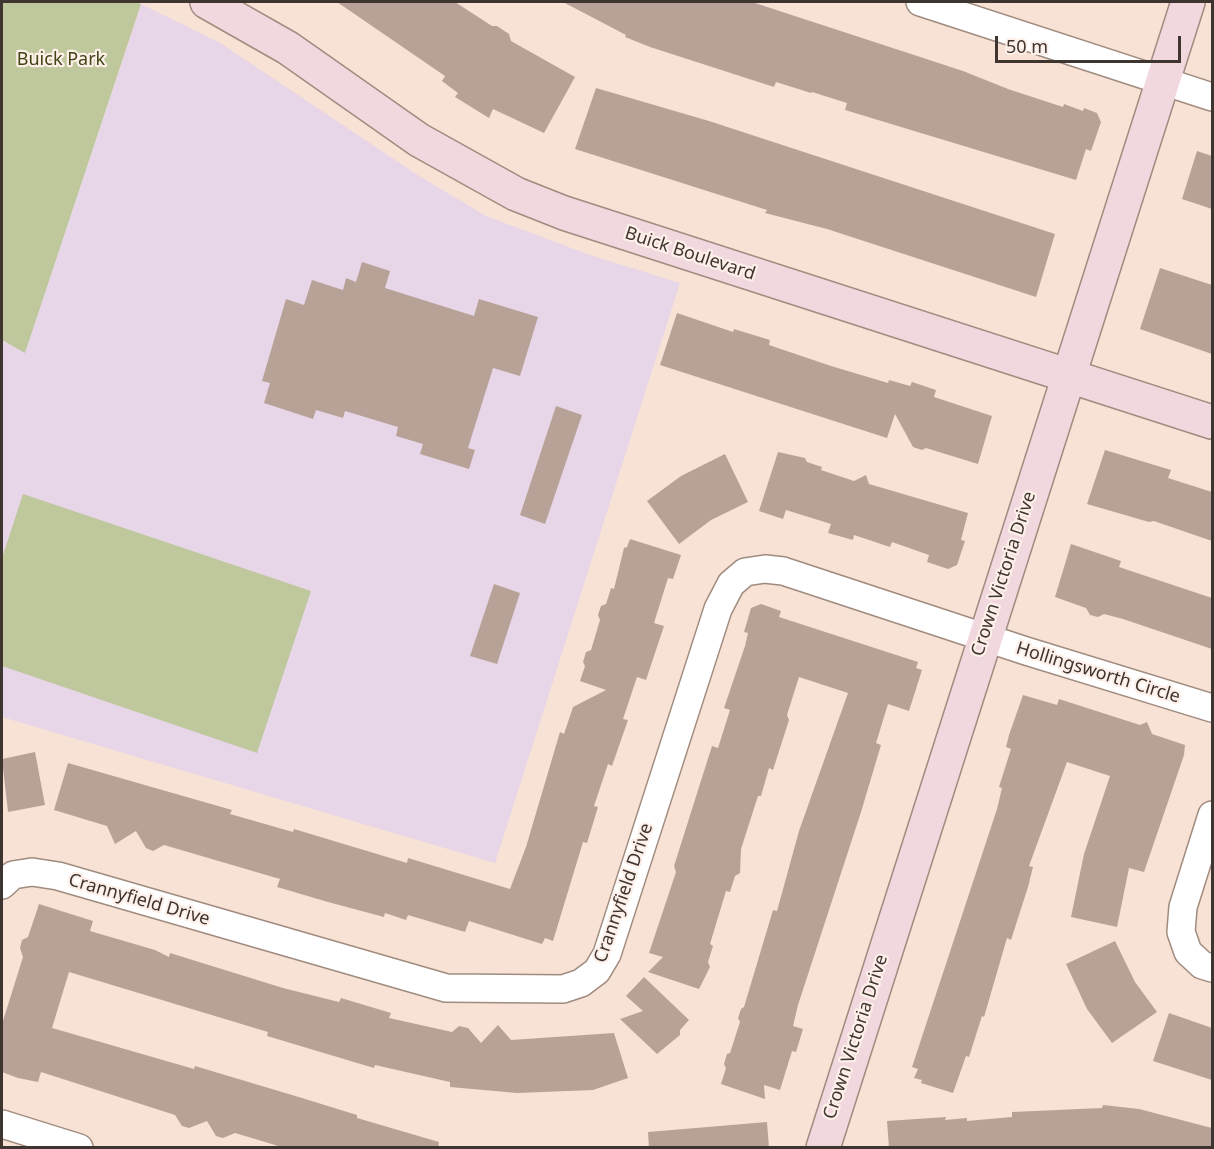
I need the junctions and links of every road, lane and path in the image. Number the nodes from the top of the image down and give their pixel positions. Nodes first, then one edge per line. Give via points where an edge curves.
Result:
1 (207, 2) edge
2 (920, 2) edge
3 (1188, 2) edge
4 (1162, 80) junction
5 (1212, 97) edge
6 (1068, 375) junction
7 (1212, 422) edge
8 (984, 637) junction
9 (1212, 708) edge
10 (1212, 815) edge
11 (2, 885) edge
12 (1212, 968) edge
13 (2, 1124) edge
14 (79, 1148) edge
15 (823, 1148) edge

1 - 6 street, Buick Boulevard via 288,48 419,140 516,194 584,220
2 - 4 street
3 - 4 street, Crown Victoria Drive
4 - 5 street
4 - 6 street, Crown Victoria Drive
6 - 7 street, Buick Boulevard
6 - 8 street, Crown Victoria Drive
8 - 9 street, Hollingsworth Circle
8 - 11 street, Crannyfield Drive via 783,571 745,572 731,584 718,609 607,954 597,971 581,983 563,989 446,988 58,876 32,872 13,875
8 - 15 street, Crown Victoria Drive
10 - 12 street via 1183,907 1181,932 1188,952 1202,965
13 - 14 street

